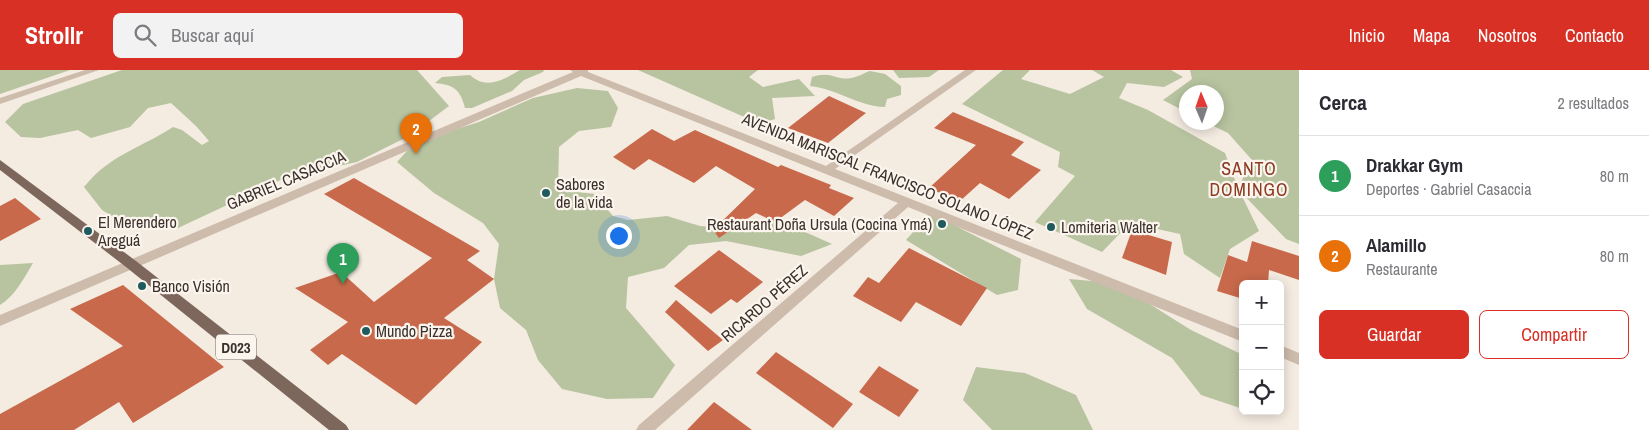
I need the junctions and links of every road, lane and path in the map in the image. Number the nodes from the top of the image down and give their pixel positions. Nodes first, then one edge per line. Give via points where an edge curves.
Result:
1 (94, 70) edge
2 (971, 70) edge
3 (580, 71) edge
4 (0, 102) edge
5 (0, 164) edge
6 (827, 170) junction
7 (907, 202) junction
8 (131, 264) junction
9 (0, 321) edge
10 (1239, 334) edge
11 (1284, 353) edge
12 (1299, 359) edge
13 (340, 430) edge
14 (644, 430) edge

1 - 4 street
2 - 6 street
3 - 6 street, AVENIDA MARISCAL FRANCISCO SOLANO LÓPEZ
3 - 8 street, GABRIEL CASACCIA
5 - 8 main road, D023
6 - 7 street, AVENIDA MARISCAL FRANCISCO SOLANO LÓPEZ
7 - 10 street, AVENIDA MARISCAL FRANCISCO SOLANO LÓPEZ
7 - 14 street, RICARDO PÉREZ
8 - 9 street, GABRIEL CASACCIA
8 - 13 main road, D023
11 - 12 street

